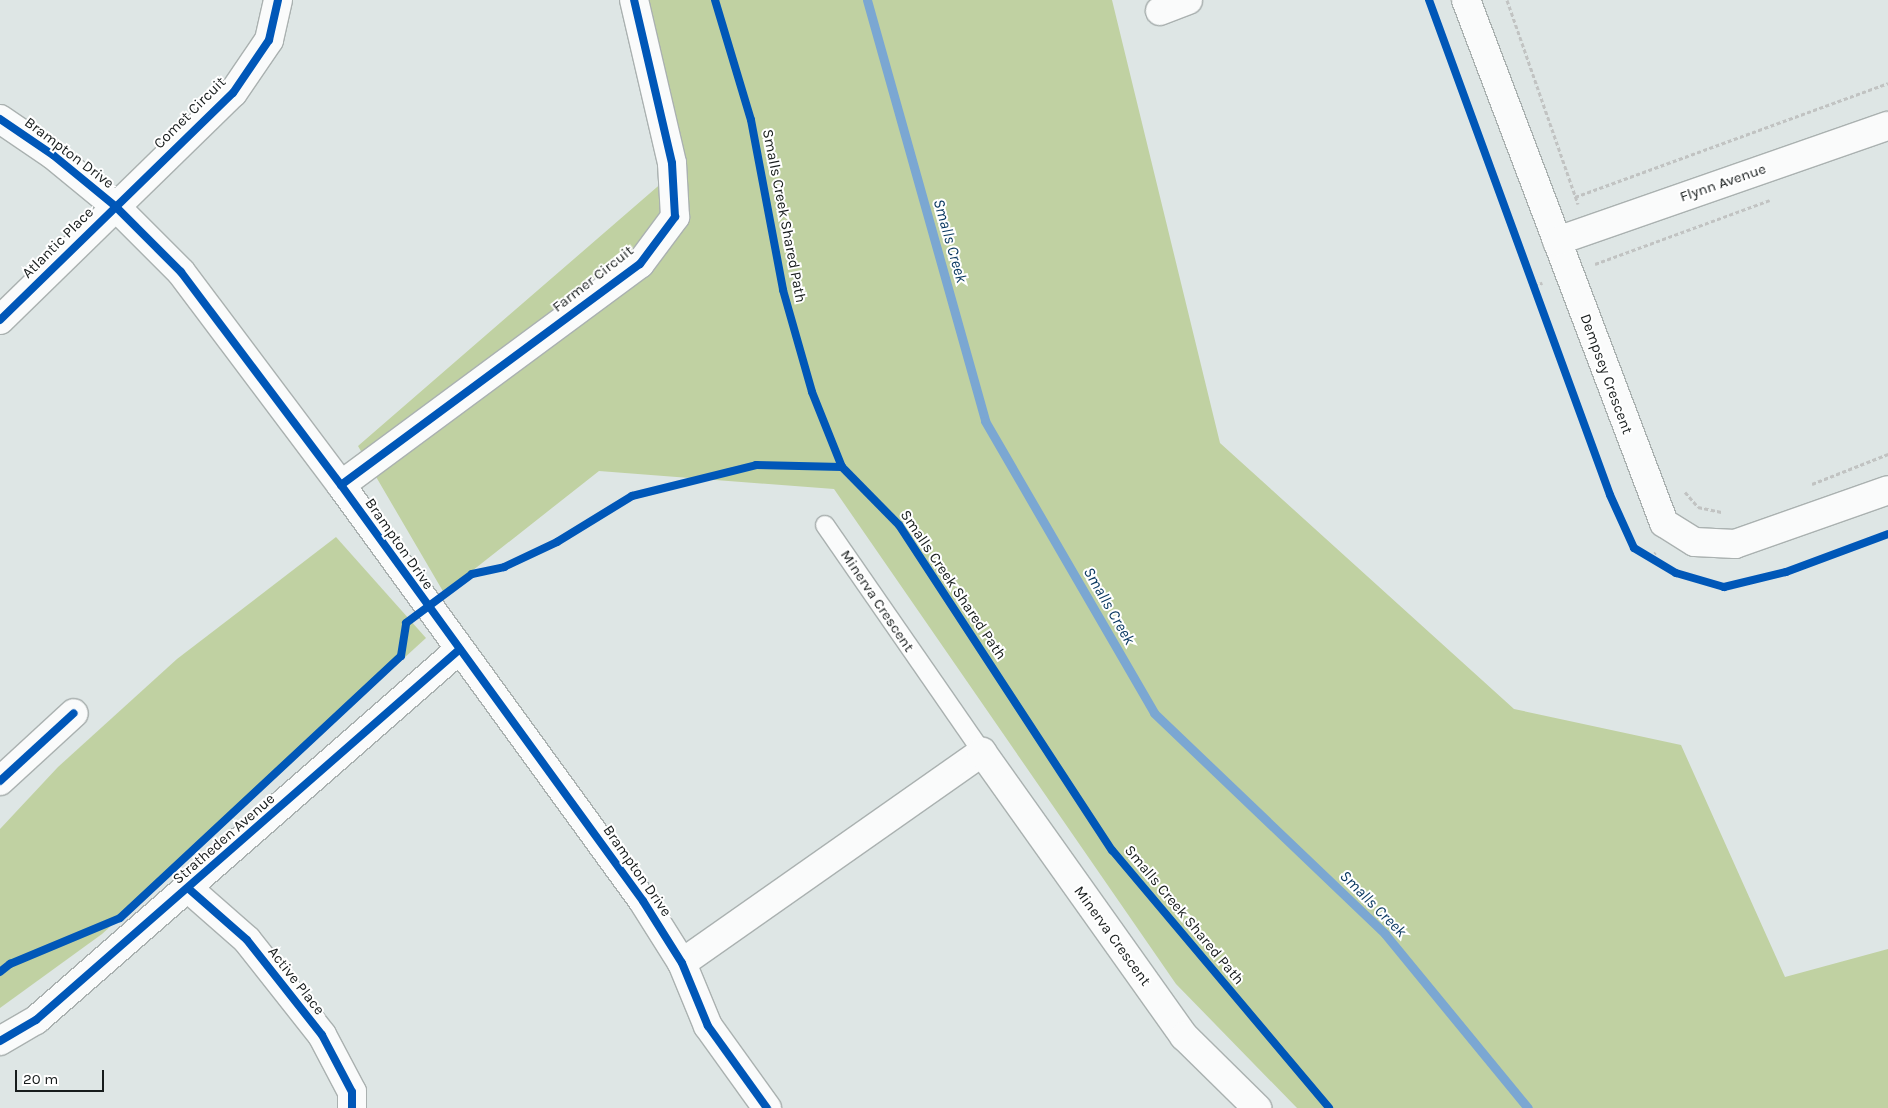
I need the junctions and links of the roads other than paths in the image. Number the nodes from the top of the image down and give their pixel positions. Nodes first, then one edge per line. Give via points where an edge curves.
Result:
1 (278, 0) edge
2 (634, 0) edge
3 (1188, 0) edge
4 (1466, 0) edge
5 (1160, 11) dead end
6 (0, 119) edge
7 (1888, 126) edge
8 (115, 206) junction
9 (1557, 241) junction
10 (0, 320) edge
11 (341, 485) junction
12 (1888, 490) edge
13 (825, 525) dead end
14 (460, 649) junction
15 (74, 713) dead end
16 (982, 752) junction
17 (2, 775) edge
18 (189, 889) junction
19 (682, 963) junction
20 (0, 1041) edge
21 (352, 1108) edge
22 (767, 1108) edge
23 (1257, 1108) edge

1 - 8 street, Comet Circuit via 268,40 233,93
2 - 11 street, Farmer Circuit via 672,163 675,217 640,264
3 - 5 street
4 - 9 street, Dempsey Crescent
6 - 8 street, Brampton Drive via 53,155
7 - 9 street, Flynn Avenue
8 - 10 street, Atlantic Place
8 - 11 street, Brampton Drive via 181,272
9 - 12 street, Dempsey Crescent via 1664,523 1695,542 1735,544
11 - 14 street, Brampton Drive
13 - 16 lane, Minerva Crescent
14 - 18 street, Stratheden Avenue
14 - 19 street, Brampton Drive via 643,901
15 - 17 street
16 - 19 street
16 - 23 street, Minerva Crescent via 1184,1036
18 - 20 street, Stratheden Avenue via 36,1020
18 - 21 street, Active Place via 247,940 322,1036 352,1092
19 - 22 street, Brampton Drive via 708,1026

